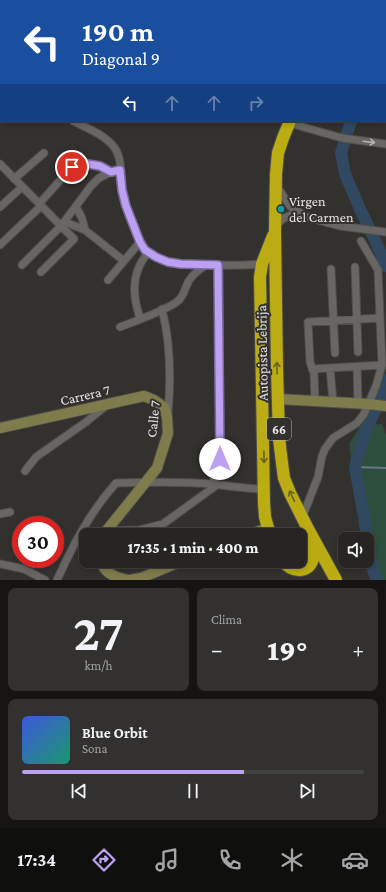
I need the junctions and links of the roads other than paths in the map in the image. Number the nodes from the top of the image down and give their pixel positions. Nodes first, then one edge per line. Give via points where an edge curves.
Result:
1 (75, 122) edge
2 (289, 122) edge
3 (386, 144) edge
4 (44, 153) dead end
5 (0, 164) edge
6 (120, 170) junction
7 (111, 172) junction
8 (14, 179) junction
9 (276, 185) junction
10 (22, 187) junction
11 (40, 205) junction
12 (0, 207) edge
13 (76, 207) junction
14 (303, 215) junction
15 (63, 224) junction
16 (275, 229) junction
17 (85, 230) junction
18 (386, 232) edge
19 (361, 241) dead end
20 (140, 242) junction
21 (0, 245) edge
22 (149, 252) junction
23 (124, 261) junction
24 (206, 264) junction
25 (262, 264) junction
26 (22, 265) dead end
27 (218, 265) junction
28 (355, 267) dead end
29 (331, 269) dead end
30 (41, 272) dead end
31 (108, 280) dead end
32 (162, 309) junction
33 (140, 318) junction
34 (380, 318) junction
35 (357, 319) junction
36 (334, 320) junction
37 (120, 327) dead end
38 (358, 352) dead end
39 (335, 353) dead end
40 (382, 366) junction
41 (357, 367) junction
42 (330, 368) junction
43 (312, 369) junction
44 (278, 399) junction
45 (315, 401) junction
46 (332, 402) junction
47 (109, 403) junction
48 (366, 404) junction
49 (386, 406) edge
50 (167, 417) junction
51 (0, 428) edge
52 (25, 471) dead end
53 (145, 482) junction
54 (211, 484) junction
55 (264, 489) junction
56 (10, 512) dead end
57 (0, 514) edge
58 (302, 518) junction
59 (108, 528) edge
60 (147, 528) edge
61 (267, 528) edge
62 (308, 529) junction
63 (0, 564) edge
64 (307, 567) edge
65 (104, 568) edge
66 (165, 568) edge
67 (286, 568) edge
68 (289, 568) edge
69 (306, 568) edge
70 (45, 580) edge
71 (57, 580) edge
72 (129, 580) edge
73 (292, 580) edge
74 (336, 580) edge

1 - 6 street via 106,139 115,148
2 -> 3 street via 334,136
2 - 9 highway, Autopista Lebrija / 66 via 278,153
4 - 8 street
5 - 8 street
6 - 7 street
6 - 20 street via 126,206
7 - 11 street via 100,166 88,164 72,167
7 - 13 street via 99,178
8 - 10 street
9 - 14 street via 284,199
9 - 16 highway, Autopista Lebrija / 66
10 - 11 street
10 - 12 street
11 - 15 street
11 - 21 street
13 - 15 street
13 - 17 street
14 - 16 street via 287,216 280,220
14 - 18 street via 351,227
15 - 17 street
15 - 26 street
15 - 30 street via 74,239
16 - 25 highway, Autopista Lebrija / 66
44 -> 16 highway, Autopista Lebrija / 66
17 - 23 street
19 - 34 street via 378,270
20 - 22 street
20 - 23 street
22 - 24 street via 168,262
22 - 33 street via 138,269 135,281
23 - 31 street
24 - 27 street
24 - 32 street via 191,278 178,301
25 - 27 street
25 -> 55 highway, Autopista Lebrija / 66 via 260,299
27 - 54 street via 220,459 218,475
28 - 35 street
29 - 36 street
32 - 33 street
32 - 50 street, Calle 7 via 170,358
33 - 37 street
34 - 35 street
34 - 40 street
35 - 36 street
35 - 38 street
36 - 39 street
36 - 43 street via 308,322
40 - 41 street
40 - 48 street via 376,386
41 - 42 street
41 - 48 street
42 - 43 street
42 - 46 street
43 - 45 street
44 - 45 street
58 -> 44 highway, Autopista Lebrija / 66 via 284,478
45 - 46 street
46 - 48 street
47 - 50 street, Carrera 7 via 144,396 164,407
47 - 51 street, Carrera 7
47 - 52 street via 36,458
48 - 49 street
48 - 58 street via 364,414 357,423 333,438 325,449 318,477
50 - 53 street, Calle 7 via 168,433 157,468
53 - 54 street
53 - 59 street, Calle 7
53 - 71 street via 116,483 85,523
54 - 55 street
54 - 60 street via 214,487 163,524
55 - 61 highway, Autopista Lebrija / 66
56 - 57 street
58 - 62 highway, Autopista Lebrija / 66
62 - 64 highway via 314,554
62 - 74 highway, Autopista Lebrija / 66
63 - 70 street via 24,569
65 - 72 street via 119,579
66 - 72 street
67 - 73 highway
68 - 69 highway

